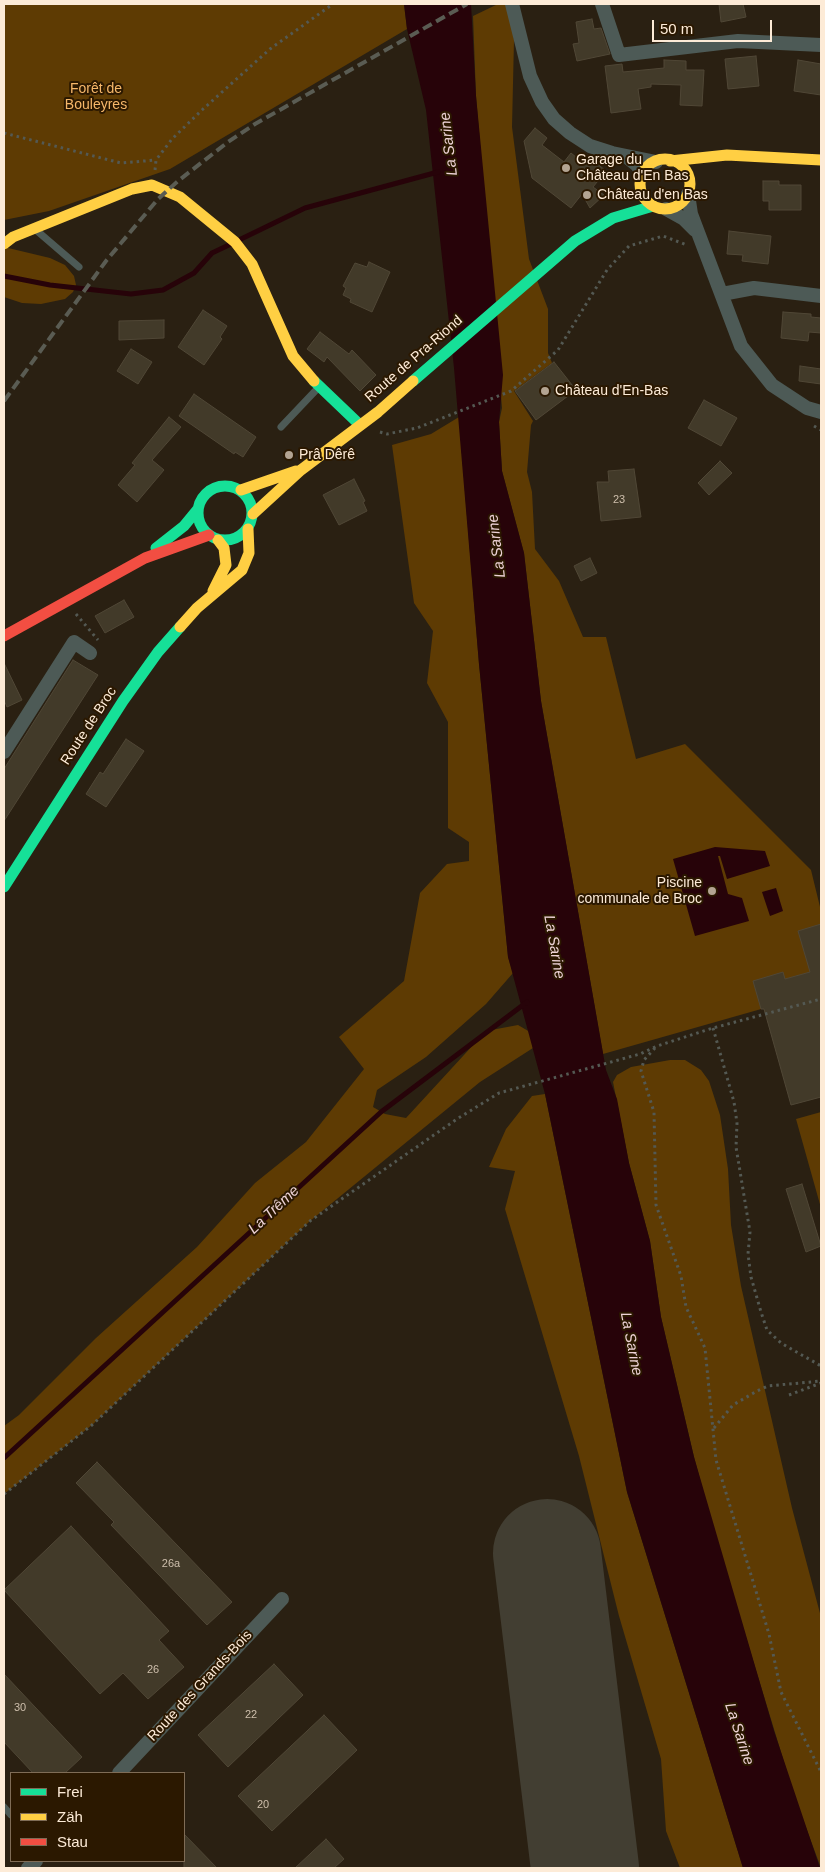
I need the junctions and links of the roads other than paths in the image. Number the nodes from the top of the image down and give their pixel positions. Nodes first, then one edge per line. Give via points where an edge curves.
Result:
1 (512, 4) edge
2 (602, 4) edge
3 (821, 45) edge
4 (624, 156) junction
5 (752, 156) junction
6 (821, 160) edge
7 (663, 161) junction
8 (642, 178) junction
9 (695, 180) junction
10 (660, 208) junction
11 (604, 222) junction
12 (34, 228) junction
13 (701, 239) junction
14 (4, 244) edge
15 (79, 267) dead end
16 (722, 294) junction
17 (821, 296) edge
18 (320, 386) junction
19 (821, 412) edge
20 (360, 425) junction
21 (281, 427) dead end
22 (300, 470) junction
23 (241, 490) junction
24 (198, 509) junction
25 (253, 514) junction
26 (248, 529) junction
27 (214, 537) junction
28 (145, 558) junction
29 (212, 593) junction
30 (4, 636) edge
31 (90, 653) road end
32 (6, 745) edge
33 (4, 886) edge
34 (282, 1599) dead end
35 (120, 1772) edge

1 - 4 street via 530,76 548,111 580,140
2 - 3 street via 619,55 738,41
4 - 7 street
4 - 8 street via 637,165
5 - 6 main road
5 - 7 main road
5 - 9 main road via 725,160
7 - 8 main road via 648,167
7 - 9 main road via 682,167
8 - 10 main road via 644,198
8 - 11 main road via 626,201
9 - 10 main road via 679,204
9 - 13 street via 690,209
10 - 11 main road via 623,214
10 - 13 street via 684,220
11 - 20 main road, Route de Pra-Riond via 544,266
12 - 14 main road via 13,236
12 - 15 lane
12 - 18 main road via 132,189 152,185 180,197 235,242 252,264 287,346
13 - 16 street
16 - 17 street via 754,288
16 - 19 street via 741,346 772,385 807,408
18 - 20 main road
18 - 21 lane
20 - 22 main road, Route de Pra-Riond
22 - 23 main road, Route de Pra-Riond
22 - 25 main road, Route de Pra-Riond
23 - 24 main road, Route de Pra-Riond via 226,486 213,489 203,497
23 - 25 main road via 249,499
24 - 27 main road via 200,522
24 - 28 main road, Route de Pra-Riond via 184,526
25 - 26 main road, Route de Pra-Riond
26 - 27 main road, Route de Pra-Riond via 235,539
26 - 29 main road, Route de Broc via 249,553 242,570
27 - 28 main road, Route de Pra-Riond
27 - 29 main road, Route de Broc via 224,548 226,565
28 - 30 main road, Route de Pra-Riond
29 - 33 main road, Route de Broc via 145,670
31 - 32 street via 74,642
34 - 35 street, Route des Grands-Bois

